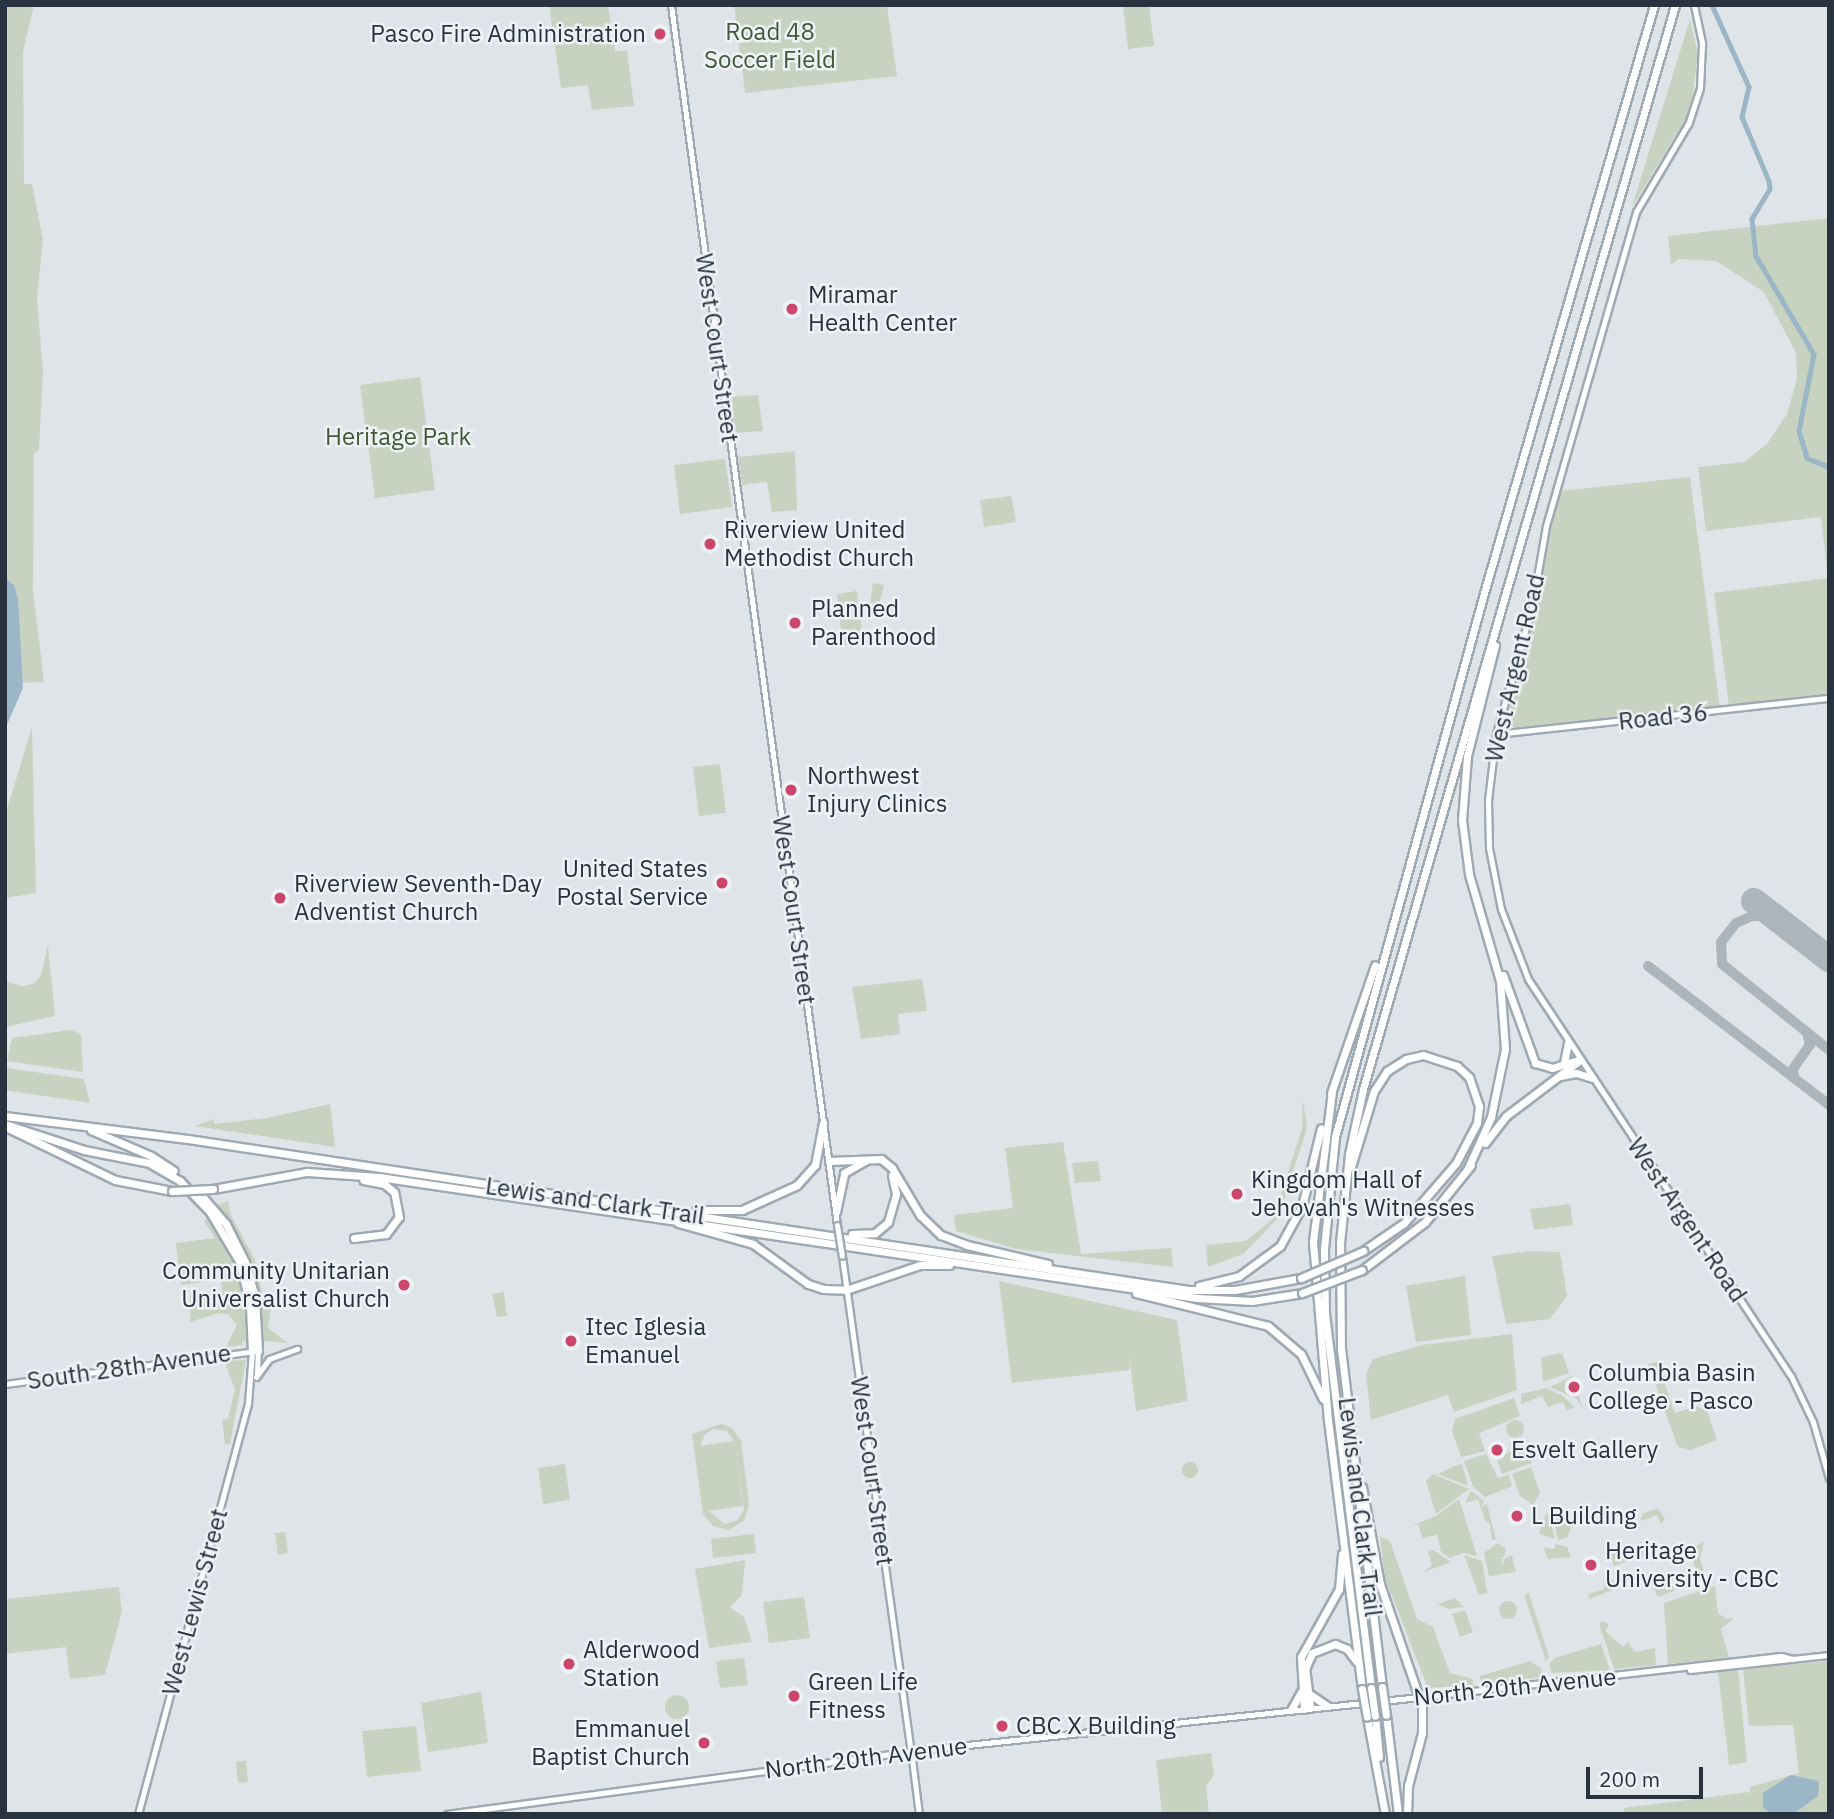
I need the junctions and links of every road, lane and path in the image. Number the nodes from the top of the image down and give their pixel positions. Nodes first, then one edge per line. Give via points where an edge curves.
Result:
1 (671, 5) edge
2 (1654, 5) edge
3 (1675, 5) edge
4 (1694, 5) edge
5 (1518, 545) junction
6 (1829, 698) edge
7 (1496, 734) junction
8 (1400, 890) junction
9 (1492, 947) junction
10 (1568, 1042) junction
11 (1580, 1060) junction
12 (1564, 1063) junction
13 (1559, 1076) junction
14 (1592, 1078) junction
15 (1332, 1091) junction
16 (5, 1116) edge
17 (58, 1123) junction
18 (823, 1123) junction
19 (5, 1125) edge
20 (829, 1161) junction
21 (1468, 1168) junction
22 (289, 1173) junction
23 (1343, 1198) junction
24 (680, 1212) junction
25 (836, 1212) junction
26 (665, 1217) junction
27 (842, 1237) junction
28 (354, 1238) dead end
29 (1004, 1268) junction
30 (1054, 1269) junction
31 (1081, 1281) junction
32 (1184, 1287) junction
33 (846, 1290) junction
34 (298, 1349) dead end
35 (255, 1351) junction
36 (256, 1377) junction
37 (5, 1384) edge
38 (251, 1390) junction
39 (1346, 1390) junction
40 (1328, 1420) junction
41 (1829, 1478) edge
42 (1340, 1519) junction
43 (1828, 1655) edge
44 (1362, 1689) junction
45 (1305, 1691) junction
46 (1420, 1697) junction
47 (1327, 1706) junction
48 (1307, 1708) junction
49 (1291, 1710) junction
50 (1371, 1717) junction
51 (911, 1751) junction
52 (1384, 1810) edge
53 (138, 1814) edge
54 (447, 1814) edge
55 (919, 1814) edge
56 (1398, 1814) edge
57 (1407, 1814) edge

1 - 18 main road, West Court Street
2 - 8 highway
3 - 5 highway
4 - 7 main road, West Argent Road via 1703,51 1698,94 1684,131 1636,212 1546,527 1532,606
5 - 9 highway via 1462,793 1466,860
5 - 23 highway via 1363,1089
6 - 7 main road, Road 36
7 - 10 main road, West Argent Road via 1488,816 1496,888 1524,969
8 - 15 highway
8 - 50 highway, bridge via 1339,1115 1324,1249 1328,1343
9 - 12 highway via 1532,1060 1549,1069
9 - 21 highway via 1503,994 1505,1049 1491,1117
10 - 11 main road, West Argent Road
10 - 12 highway
11 - 12 highway
11 - 13 highway
11 - 14 main road, West Argent Road
13 - 14 highway via 1576,1073
13 - 21 highway via 1506,1116
14 - 41 main road, West Argent Road via 1791,1376 1813,1422
15 - 32 highway via 1302,1206 1284,1240 1264,1261 1239,1276
15 - 40 highway via 1313,1242
16 - 17 highway, Lewis and Clark Trail
17 - 24 highway, Lewis and Clark Trail
17 - 35 highway via 105,1135 151,1156 214,1209 248,1272 256,1307
18 - 20 main road, West Court Street
18 - 24 highway via 815,1165 797,1185 742,1210
19 - 22 highway, Lewis and Clark Trail, bridge via 115,1180 172,1191 213,1189
19 - 35 highway via 84,1150 149,1163 180,1181 210,1212 240,1263
20 - 25 main road, West Court Street
20 - 30 highway via 881,1159 892,1168 920,1215 941,1235
21 - 31 highway, bridge via 1426,1223 1362,1270 1302,1293 1224,1301
22 - 26 highway, Lewis and Clark Trail via 379,1177
22 - 28 highway via 371,1181 390,1188 400,1207 395,1226 381,1237
23 - 32 highway, bridge via 1374,1091 1387,1071 1423,1055 1457,1066 1469,1077 1479,1106 1472,1137 1422,1206 1363,1251 1301,1278 1235,1290
23 - 39 highway, Lewis and Clark Trail via 1339,1265
24 - 27 highway, Lewis and Clark Trail
25 - 27 highway via 842,1177 851,1166 872,1161 890,1171 896,1190 888,1222 871,1234
25 - 33 main road, West Court Street, bridge
26 - 29 highway, Lewis and Clark Trail
26 - 33 highway via 753,1244 813,1287
27 - 30 highway, Lewis and Clark Trail
29 - 31 highway, Lewis and Clark Trail
29 - 33 highway via 920,1265
30 - 32 highway, Lewis and Clark Trail
31 - 40 highway via 1268,1326 1289,1341 1308,1364
33 - 51 main road, West Court Street
34 - 36 main road via 269,1359
35 - 36 main road, West Lewis Street
35 - 37 main road, South 28th Avenue
35 - 38 main road, West Lewis Street
36 - 38 main road, West Lewis Street
38 - 53 main road, West Lewis Street
39 - 46 highway via 1377,1574
39 - 56 highway, Lewis and Clark Trail, bridge
40 - 42 highway, Lewis and Clark Trail
42 - 44 highway, Lewis and Clark Trail
42 - 45 highway via 1339,1589 1301,1657
43 - 46 main road, North 20th Avenue
44 - 45 highway via 1353,1655 1331,1644 1318,1647 1307,1660
44 - 50 highway, Lewis and Clark Trail, bridge
45 - 47 highway
45 - 48 highway
45 - 49 highway
46 - 47 main road, North 20th Avenue
46 - 57 highway via 1423,1727 1408,1786
47 - 48 main road, North 20th Avenue
48 - 49 main road, North 20th Avenue
49 - 51 main road, North 20th Avenue
50 - 52 highway
51 - 54 main road, North 20th Avenue
51 - 55 main road, West Court Street

